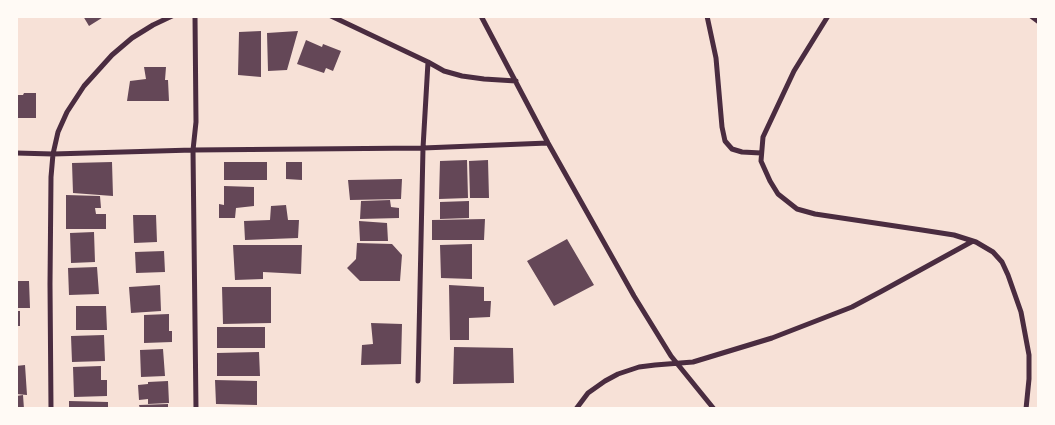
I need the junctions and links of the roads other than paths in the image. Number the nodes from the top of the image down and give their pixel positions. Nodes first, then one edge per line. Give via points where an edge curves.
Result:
1 (172, 16) edge
2 (195, 16) edge
3 (331, 16) edge
4 (481, 16) edge
5 (706, 16) edge
6 (828, 16) edge
7 (1031, 16) edge
8 (1039, 22) edge
9 (428, 62) junction
10 (516, 81) junction
11 (548, 143) junction
12 (423, 148) junction
13 (193, 150) junction
14 (16, 153) edge
15 (761, 153) junction
16 (53, 154) junction
17 (973, 241) junction
18 (677, 363) junction
19 (418, 380) dead end
20 (51, 409) edge
21 (196, 409) edge
22 (576, 409) edge
23 (714, 409) edge
24 (1026, 409) edge

1 - 16 street via 132,38 84,86 67,112
2 - 13 street via 196,122
3 - 9 street
4 - 10 street
5 - 15 street via 716,58 725,140 732,149
6 - 15 street via 778,102 763,137
7 - 8 street
9 - 10 street via 462,76
9 - 12 street
10 - 11 street
11 - 12 street
11 - 18 street via 634,296
12 - 13 street
12 - 19 street
13 - 16 street
13 - 21 street
14 - 16 street
15 - 17 street via 761,161 778,194 797,209
16 - 20 street
17 - 18 street via 852,307 772,338 693,362
17 - 24 street via 993,252 1002,262 1021,312 1029,355
18 - 22 street via 618,374 588,393
18 - 23 street

